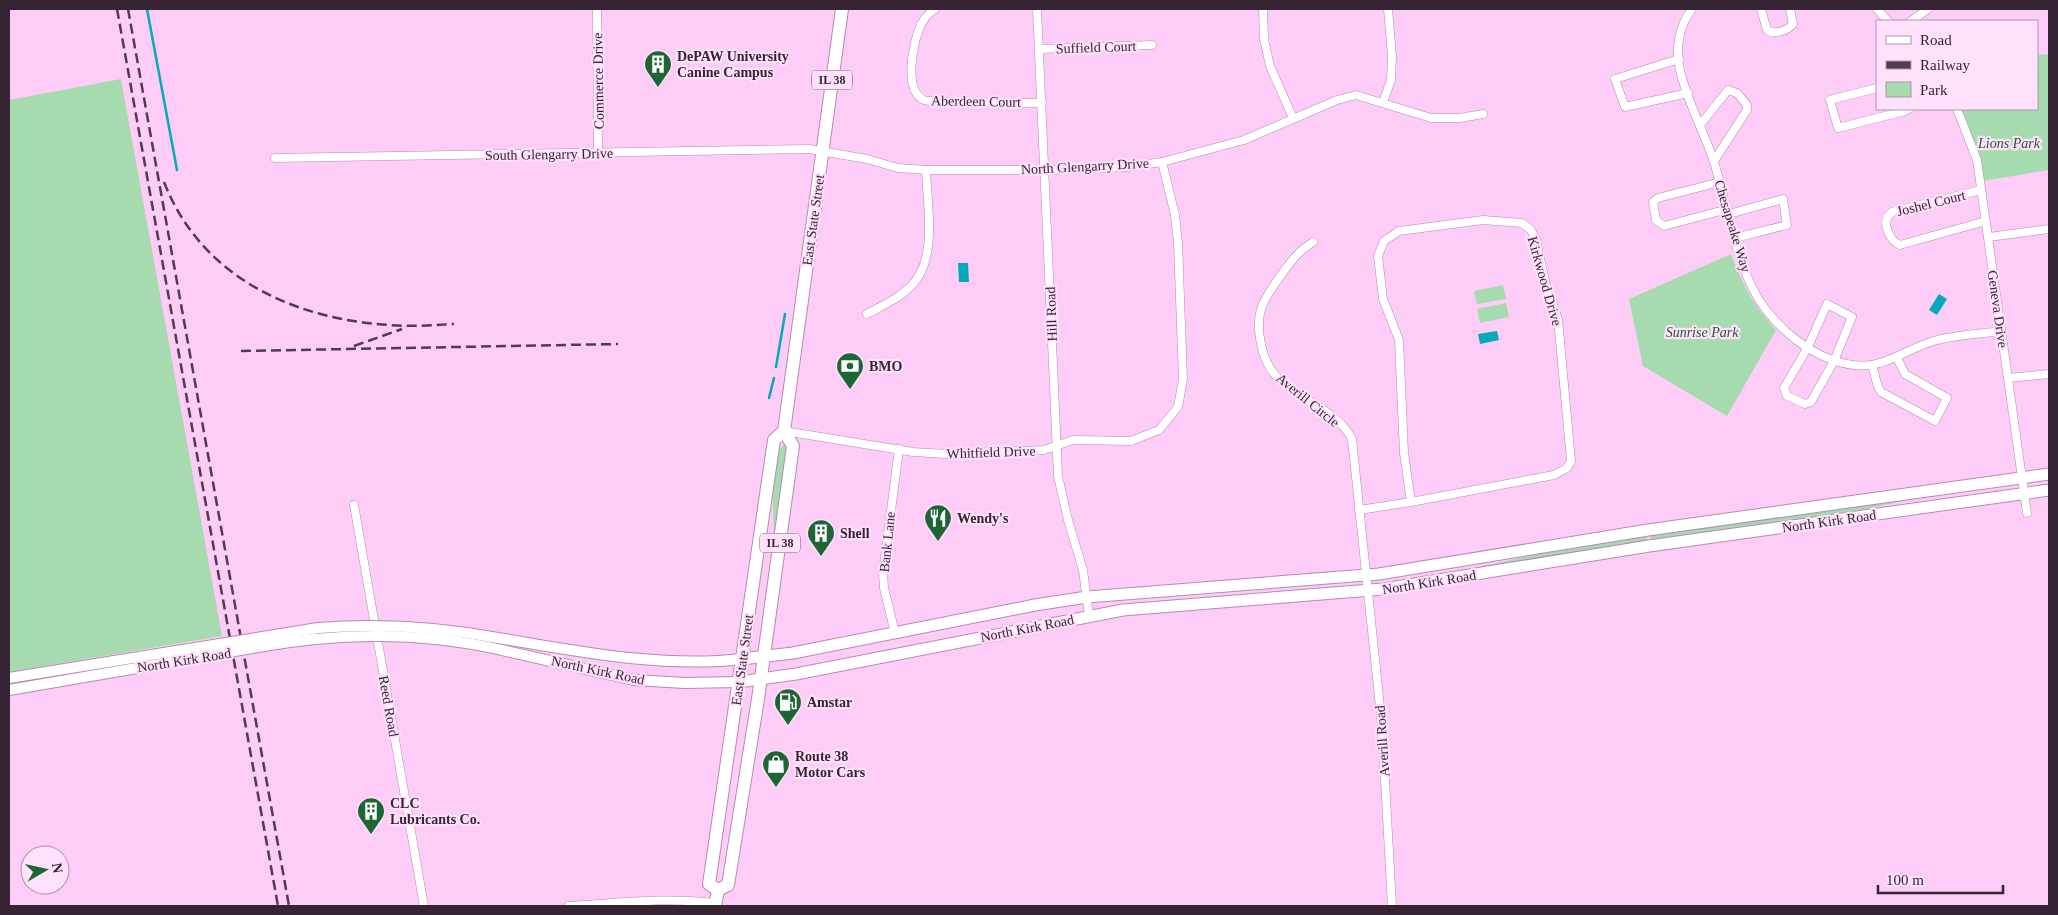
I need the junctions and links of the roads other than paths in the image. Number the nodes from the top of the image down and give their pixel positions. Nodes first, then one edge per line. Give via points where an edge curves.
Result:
1 (597, 9) edge
2 (842, 9) edge
3 (935, 9) edge
4 (1037, 9) edge
5 (1262, 9) edge
6 (1388, 9) edge
7 (1761, 9) edge
8 (1790, 9) edge
9 (1877, 9) edge
10 (1928, 9) edge
11 (1687, 10) edge
12 (1887, 20) edge
13 (1912, 20) edge
14 (1152, 45) dead end
15 (1040, 49) junction
16 (1679, 59) junction
17 (1876, 88) edge
18 (1688, 93) junction
19 (1383, 102) junction
20 (1042, 103) junction
21 (1907, 110) edge
22 (1957, 110) edge
23 (1483, 114) dead end
24 (1293, 118) junction
25 (1700, 125) junction
26 (823, 150) junction
27 (598, 153) junction
28 (275, 158) dead end
29 (1714, 161) junction
30 (1162, 162) junction
31 (926, 170) junction
32 (1046, 170) junction
33 (1720, 182) junction
34 (1981, 190) junction
35 (1728, 212) junction
36 (1986, 221) junction
37 (2049, 229) edge
38 (1989, 237) junction
39 (1735, 238) junction
40 (1313, 242) dead end
41 (867, 314) dead end
42 (2001, 331) junction
43 (1808, 347) junction
44 (1897, 358) junction
45 (1834, 361) junction
46 (1872, 365) junction
47 (2049, 374) edge
48 (2008, 378) junction
49 (784, 431) junction
50 (1056, 446) junction
51 (899, 449) junction
52 (2049, 474) edge
53 (2022, 478) junction
54 (2049, 490) edge
55 (2024, 494) junction
56 (1411, 502) junction
57 (354, 505) dead end
58 (1359, 510) junction
59 (2027, 513) dead end
60 (1365, 575) junction
61 (1367, 591) junction
62 (1087, 597) junction
63 (1089, 616) junction
64 (895, 633) junction
65 (764, 656) junction
66 (742, 659) junction
67 (9, 678) edge
68 (761, 679) junction
69 (739, 682) junction
70 (9, 690) edge
71 (716, 900) edge
72 (424, 906) edge
73 (569, 906) edge
74 (1392, 906) edge

1 - 27 street, Commerce Drive
2 - 26 main road, East State Street / IL 38
3 - 20 street, Aberdeen Court via 921,25 916,38 911,76 916,94 935,102
4 - 15 street, Hill Road
5 - 24 street via 1270,66
6 - 19 street via 1391,80
7 - 8 street via 1767,30 1776,33 1793,24
9 - 12 street
10 - 13 street
11 - 16 street, Chesapeake Way via 1678,45
14 - 15 street, Suffield Court
15 - 20 street, Hill Road
16 - 18 street, Chesapeake Way
16 - 18 street via 1615,79 1625,107
17 - 21 street via 1830,100 1838,128
18 - 25 street, Chesapeake Way
19 - 23 street, North Glengarry Drive via 1431,118
19 - 24 street, North Glengarry Drive via 1356,95
20 - 32 street, Hill Road
22 - 34 street, Geneva Drive via 1977,160
24 - 30 street, North Glengarry Drive via 1244,140
25 - 29 street, Chesapeake Way
25 - 29 street via 1728,90 1745,100 1747,110
26 - 27 street, South Glengarry Drive
26 - 31 street, North Glengarry Drive via 898,168
26 - 49 main road, East State Street / IL 38
27 - 28 street, South Glengarry Drive
29 - 33 street, Chesapeake Way
30 - 32 street, North Glengarry Drive via 1127,167
30 - 50 street, Whitfield Drive via 1175,215 1178,244 1183,379 1178,407 1158,430 1131,441 1073,440
31 - 32 street, North Glengarry Drive
31 - 41 street via 929,242 925,264 913,284 897,298
32 - 50 street, Hill Road
33 - 35 street, Chesapeake Way
33 - 35 street via 1658,198 1653,202 1656,220 1664,226
34 - 36 street, Geneva Drive
34 - 36 street, Joshel Court via 1892,212 1887,216 1886,224 1892,240 1900,245
35 - 39 street, Chesapeake Way
35 - 39 street via 1783,199 1787,225
36 - 38 street, Geneva Drive
37 - 38 street
38 - 42 street, Geneva Drive
39 - 43 street, Chesapeake Way via 1740,259 1772,318
40 - 58 street, Averill Circle via 1297,254 1262,304 1260,331 1266,359 1277,377 1335,420 1352,439
42 - 44 street, Chesapeake Way via 1939,340
42 - 48 street, Geneva Drive
43 - 45 street, Chesapeake Way
43 - 45 street via 1827,304 1852,317
43 - 45 street via 1784,388 1787,396 1805,404 1811,402
44 - 46 street, Chesapeake Way
44 - 46 street via 1905,374 1947,398 1934,422 1882,392
45 - 46 street, Chesapeake Way
47 - 48 street
48 - 53 street, Geneva Drive
49 - 51 street, Whitfield Drive
49 - 65 main road, East State Street / IL 38 via 793,446
49 - 66 main road, East State Street / IL 38 via 774,440
50 - 51 street, Whitfield Drive via 1044,450 954,454
50 - 62 street, Hill Road via 1058,476 1080,556
51 - 64 street, Bank Lane via 883,572
52 - 53 main road, North Kirk Road
53 - 55 street, Geneva Drive
53 - 60 main road, North Kirk Road via 1648,530
54 - 55 main road, North Kirk Road
55 - 59 street, Geneva Drive
55 - 61 main road, North Kirk Road via 1649,546
56 - 56 street, Kirkwood Drive via 1404,453 1398,340 1381,288 1380,248 1390,236 1408,229 1483,220 1522,224 1531,230 1536,240 1558,319 1571,461 1567,468 1554,475
56 - 58 street, Kirkwood Drive
57 - 72 street, Reed Road
58 - 60 street, Averill Circle
60 - 61 street, Averill Road
60 - 62 main road, North Kirk Road
61 - 63 main road, North Kirk Road via 1154,607
61 - 74 street, Averill Road via 1382,726
62 - 63 street, Hill Road
62 - 64 main road, North Kirk Road
63 - 68 main road, North Kirk Road
64 - 65 main road, North Kirk Road
65 - 66 main road, North Kirk Road
65 - 68 main road, East State Street / IL 38
66 - 67 street, North Kirk Road, bridge via 702,662 657,660 453,630 366,625 318,628
66 - 69 main road, East State Street / IL 38
68 - 69 main road, North Kirk Road
68 - 71 main road, East State Street / IL 38 via 728,885
69 - 70 street, North Kirk Road, bridge via 634,680 473,644 359,636 321,639
69 - 71 main road, East State Street / IL 38 via 709,884
71 - 73 street

